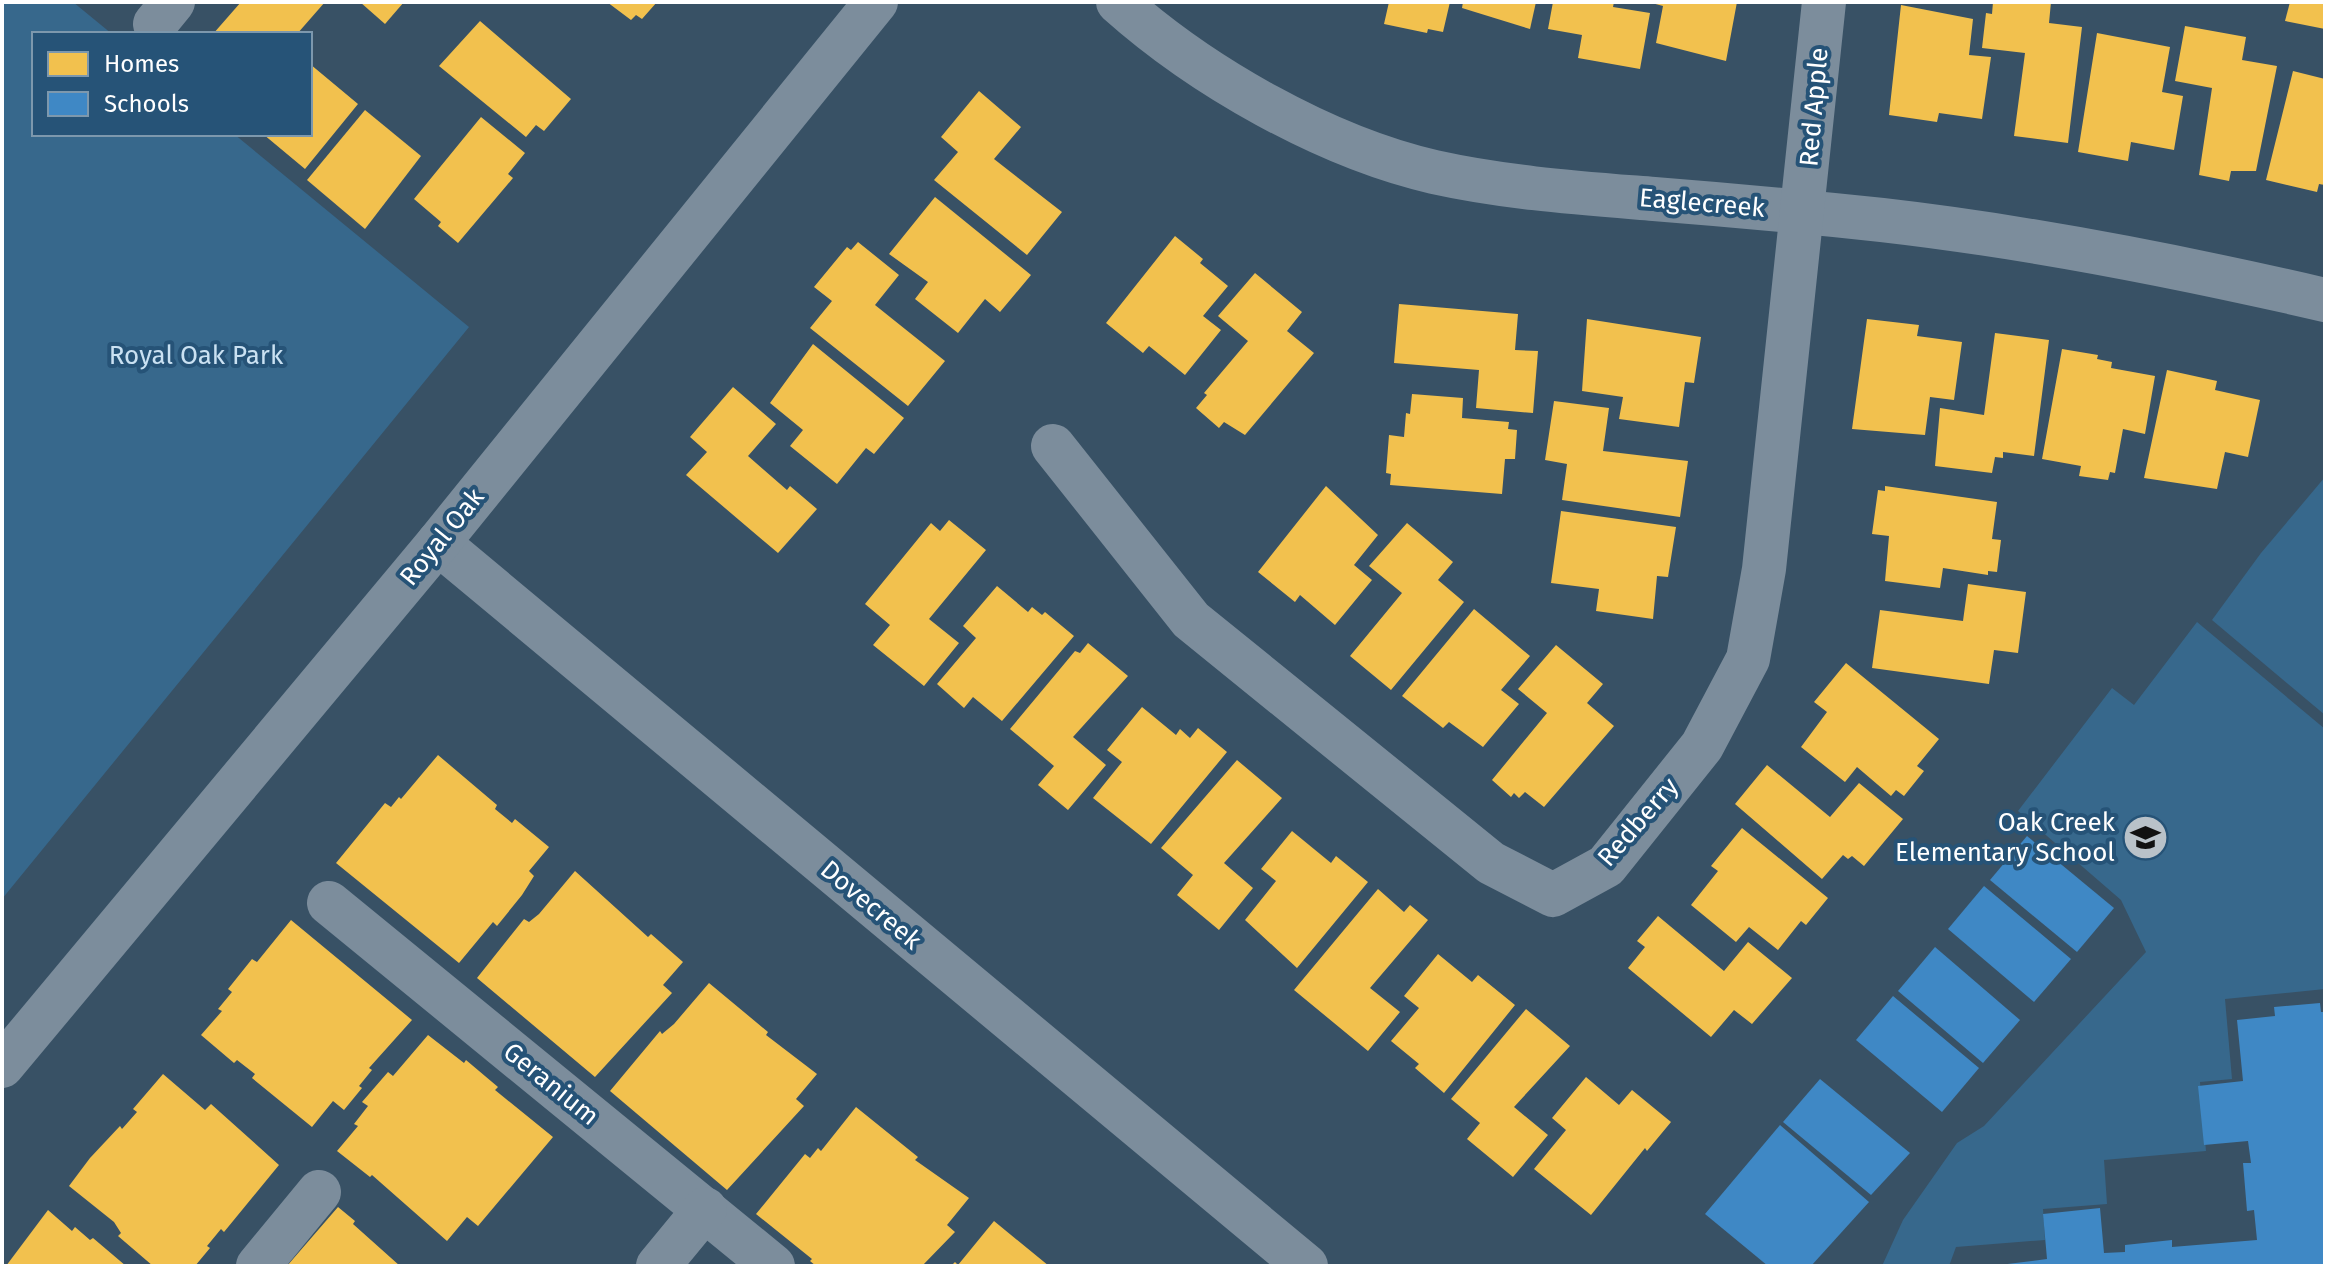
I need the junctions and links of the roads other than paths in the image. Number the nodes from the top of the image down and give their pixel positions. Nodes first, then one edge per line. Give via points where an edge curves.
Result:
1 (876, 2) edge
2 (1118, 2) edge
3 (1824, 2) edge
4 (1804, 212) junction
5 (2325, 300) edge
6 (1053, 446) dead end
7 (438, 543) junction
8 (329, 903) dead end
9 (2, 1066) edge
10 (319, 1192) dead end
11 (705, 1209) junction
12 (258, 1266) edge
13 (658, 1266) edge
14 (773, 1266) edge
15 (1306, 1266) edge

1 - 7 street, Royal Oak
2 - 4 street, Eaglecreek via 1183,55 1239,90 1360,149 1418,167 1522,188
3 - 4 street, Red Apple
4 - 5 street, Eaglecreek via 2039,242
4 - 6 street, Redberry via 1764,569 1748,659 1702,746 1606,866 1553,895 1491,863 1191,620
7 - 9 street, Royal Oak
7 - 15 street, Dovecreek
8 - 11 street, Geranium
10 - 12 street
11 - 13 street
11 - 14 street, Geranium

